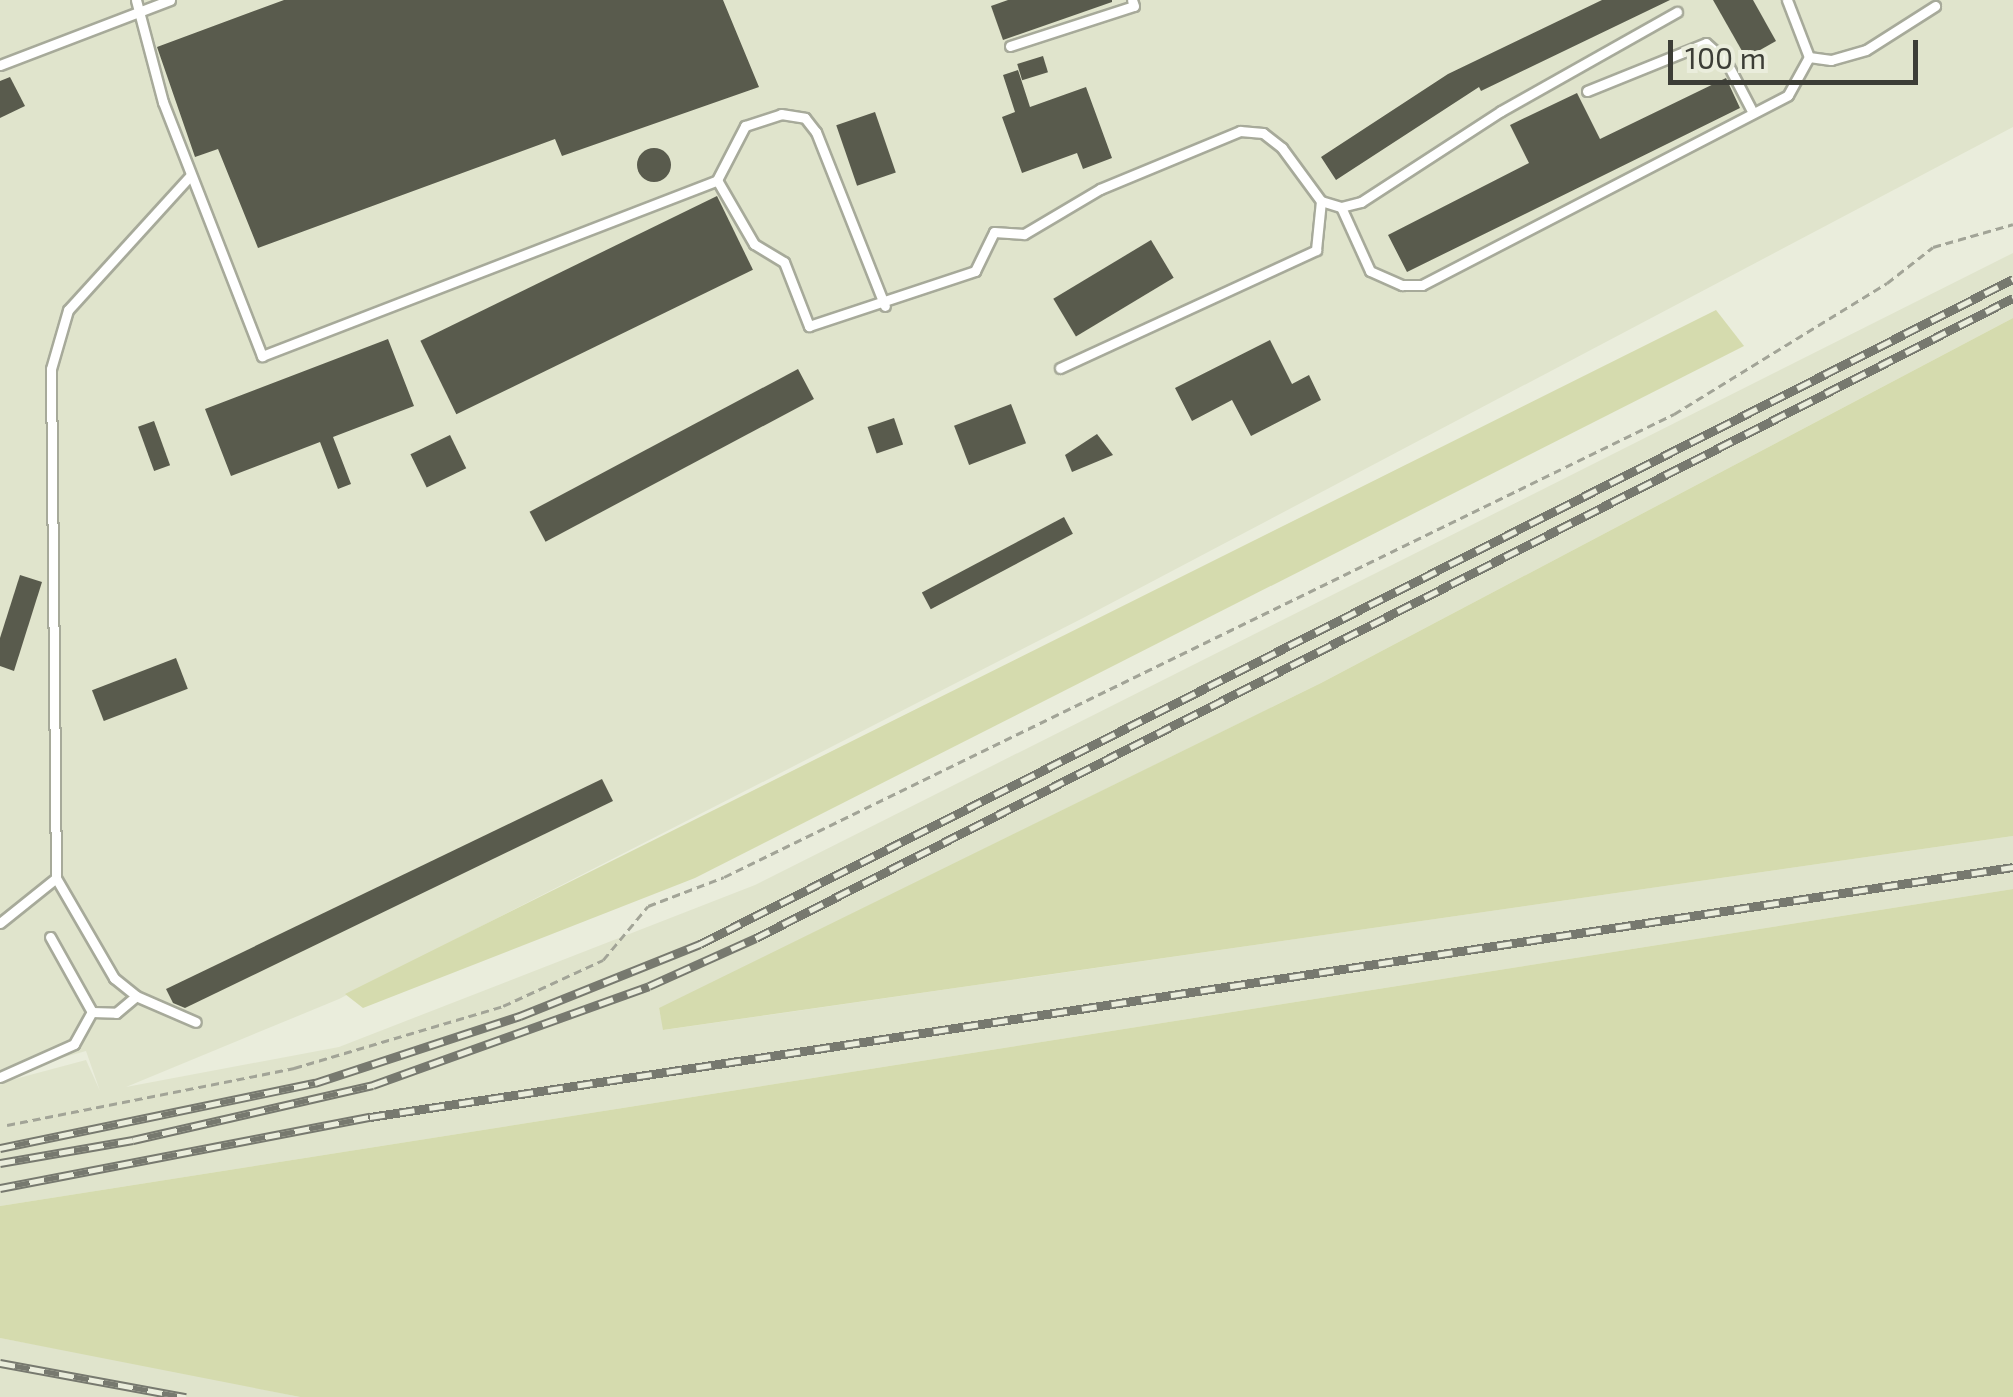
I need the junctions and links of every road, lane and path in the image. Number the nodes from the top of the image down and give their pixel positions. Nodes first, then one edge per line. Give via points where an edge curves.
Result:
1 (136, 0) edge
2 (170, 0) edge
3 (1132, 0) edge
4 (1787, 0) edge
5 (1935, 6) dead end
6 (140, 12) junction
7 (1677, 12) dead end
8 (1010, 46) dead end
9 (1808, 57) junction
10 (0, 65) edge
11 (1587, 91) dead end
12 (1750, 109) junction
13 (190, 176) junction
14 (717, 180) junction
15 (1321, 201) junction
16 (1341, 207) junction
17 (2013, 224) edge
18 (885, 306) junction
19 (1060, 368) dead end
20 (56, 878) junction
21 (0, 923) edge
22 (50, 937) dead end
23 (136, 996) junction
24 (92, 1012) junction
25 (196, 1022) dead end
26 (0, 1077) edge
27 (7, 1124) dead end

1 - 6 lane
2 - 6 lane
3 - 8 lane via 1134,6
4 - 9 lane
5 - 9 lane via 1866,50 1831,60
6 - 10 lane
6 - 13 lane
7 - 16 lane via 1502,111 1362,202
9 - 12 lane via 1788,95
11 - 12 lane via 1706,43 1726,61
12 - 16 lane via 1422,285 1402,285 1370,270
13 - 14 lane via 262,356
13 - 20 lane via 68,310 51,369
14 - 18 lane via 754,244 784,262 809,326
14 - 18 lane via 745,126 780,114 805,118
15 - 16 lane
15 - 18 lane via 1282,148 1263,133 1240,132 1100,189 1024,234 994,232 975,270
15 - 19 lane via 1316,250
17 - 27 path via 1932,248 1887,283 1674,414 724,877 648,906 603,960 502,1006 294,1068
20 - 21 lane
20 - 23 lane via 114,978
22 - 24 lane
23 - 24 lane via 116,1014
23 - 25 lane
24 - 26 lane via 74,1044

